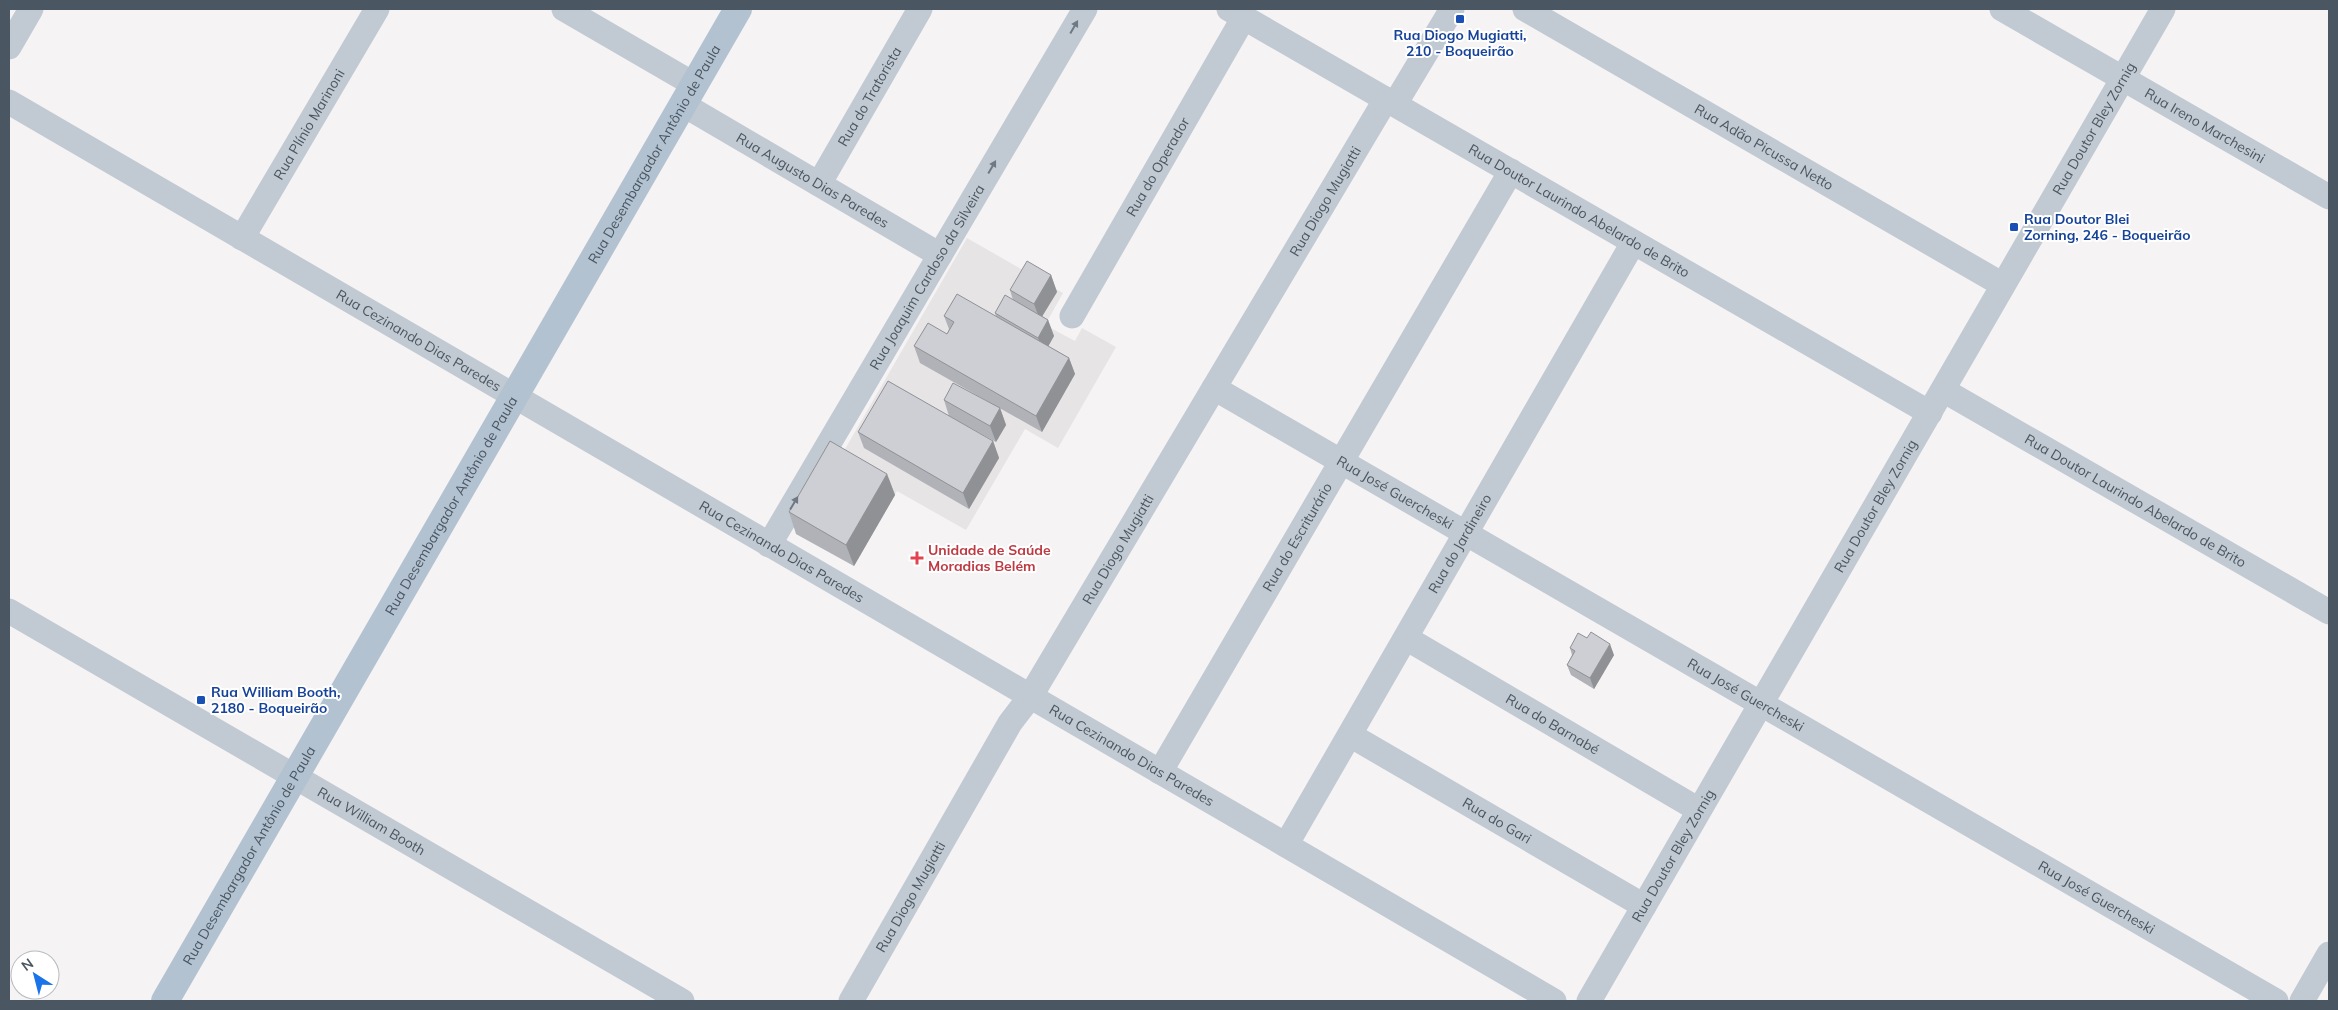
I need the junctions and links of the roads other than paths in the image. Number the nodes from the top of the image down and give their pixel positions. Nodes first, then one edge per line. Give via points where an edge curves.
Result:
1 (31, 9) edge
2 (377, 9) edge
3 (564, 9) edge
4 (738, 9) edge
5 (920, 9) edge
6 (1085, 9) edge
7 (1452, 9) edge
8 (1525, 9) edge
9 (2002, 9) edge
10 (2163, 9) edge
11 (1236, 13) edge
12 (9, 47) edge
13 (2123, 78) junction
14 (690, 95) junction
15 (9, 102) edge
16 (1391, 102) junction
17 (1510, 171) junction
18 (819, 184) junction
19 (2329, 197) edge
20 (242, 238) junction
21 (1632, 243) junction
22 (940, 255) junction
23 (2003, 285) junction
24 (1072, 316) dead end
25 (1214, 388) junction
26 (1943, 390) junction
27 (515, 397) junction
28 (1930, 412) junction
29 (1342, 462) junction
30 (1466, 534) junction
31 (769, 545) junction
32 (9, 611) edge
33 (2329, 612) edge
34 (1406, 638) junction
35 (1030, 697) junction
36 (1761, 704) junction
37 (1350, 735) junction
38 (1160, 772) junction
39 (295, 777) junction
40 (1699, 810) junction
41 (1286, 845) junction
42 (1644, 906) junction
43 (2329, 954) edge
44 (164, 1001) edge
45 (682, 1001) edge
46 (851, 1001) edge
47 (1554, 1001) edge
48 (1589, 1001) edge
49 (2276, 1001) edge
50 (2302, 1001) edge

1 - 12 street
2 - 20 street, Rua Plínio Marinoni
3 - 14 street, Rua Augusto Dias Paredes
4 - 14 main road, Rua Desembargador Antônio de Paula
5 - 18 street, Rua do Tratorista
22 -> 6 street, Rua Joaquim Cardoso da Silveira
7 - 16 street, Rua Diogo Mugiatti
8 - 23 street, Rua Adão Picussa Netto
9 - 13 street, Rua Ireno Marchesini
10 - 13 street, Rua Doutor Bley Zornig
11 - 16 street, Rua Doutor Laurindo Abelardo de Brito
11 - 24 street, Rua do Operador
13 - 19 street, Rua Ireno Marchesini
13 - 23 street, Rua Doutor Bley Zornig
14 - 18 street, Rua Augusto Dias Paredes
14 - 27 main road, Rua Desembargador Antônio de Paula
15 - 20 street, Rua Cezinando Dias Paredes
16 - 17 street, Rua Doutor Laurindo Abelardo de Brito
16 - 25 street, Rua Diogo Mugiatti
17 - 21 street, Rua Doutor Laurindo Abelardo de Brito
17 - 29 street, Rua do Escriturário
18 - 22 street, Rua Augusto Dias Paredes
20 - 27 street, Rua Cezinando Dias Paredes
21 - 28 street, Rua Doutor Laurindo Abelardo de Brito
21 - 30 street, Rua do Jardineiro
31 -> 22 street, Rua Joaquim Cardoso da Silveira
23 - 26 street, Rua Doutor Bley Zornig
25 - 29 street, Rua José Guercheski
25 - 35 street, Rua Diogo Mugiatti
26 - 28 street, Rua Doutor Bley Zornig
26 - 33 street, Rua Doutor Laurindo Abelardo de Brito
27 - 31 street, Rua Cezinando Dias Paredes
27 - 39 main road, Rua Desembargador Antônio de Paula
28 - 36 street, Rua Doutor Bley Zornig
29 - 30 street, Rua José Guercheski
29 - 38 street, Rua do Escriturário
30 - 34 street, Rua do Jardineiro
30 - 36 street, Rua José Guercheski
31 - 35 street, Rua Cezinando Dias Paredes
32 - 39 street, Rua William Booth
34 - 37 street, Rua do Jardineiro
34 - 40 street, Rua do Barnabé
35 - 38 street, Rua Cezinando Dias Paredes
35 - 46 street, Rua Diogo Mugiatti via 1010,722
36 - 40 street, Rua Doutor Bley Zornig
36 - 49 street, Rua José Guercheski
37 - 41 street, Rua do Jardineiro
37 - 42 street, Rua do Gari
38 - 41 street, Rua Cezinando Dias Paredes
39 - 44 main road, Rua Desembargador Antônio de Paula
39 - 45 street, Rua William Booth
40 - 42 street, Rua Doutor Bley Zornig
41 - 47 street, Rua Cezinando Dias Paredes
42 - 48 street, Rua Doutor Bley Zornig
43 - 50 street

